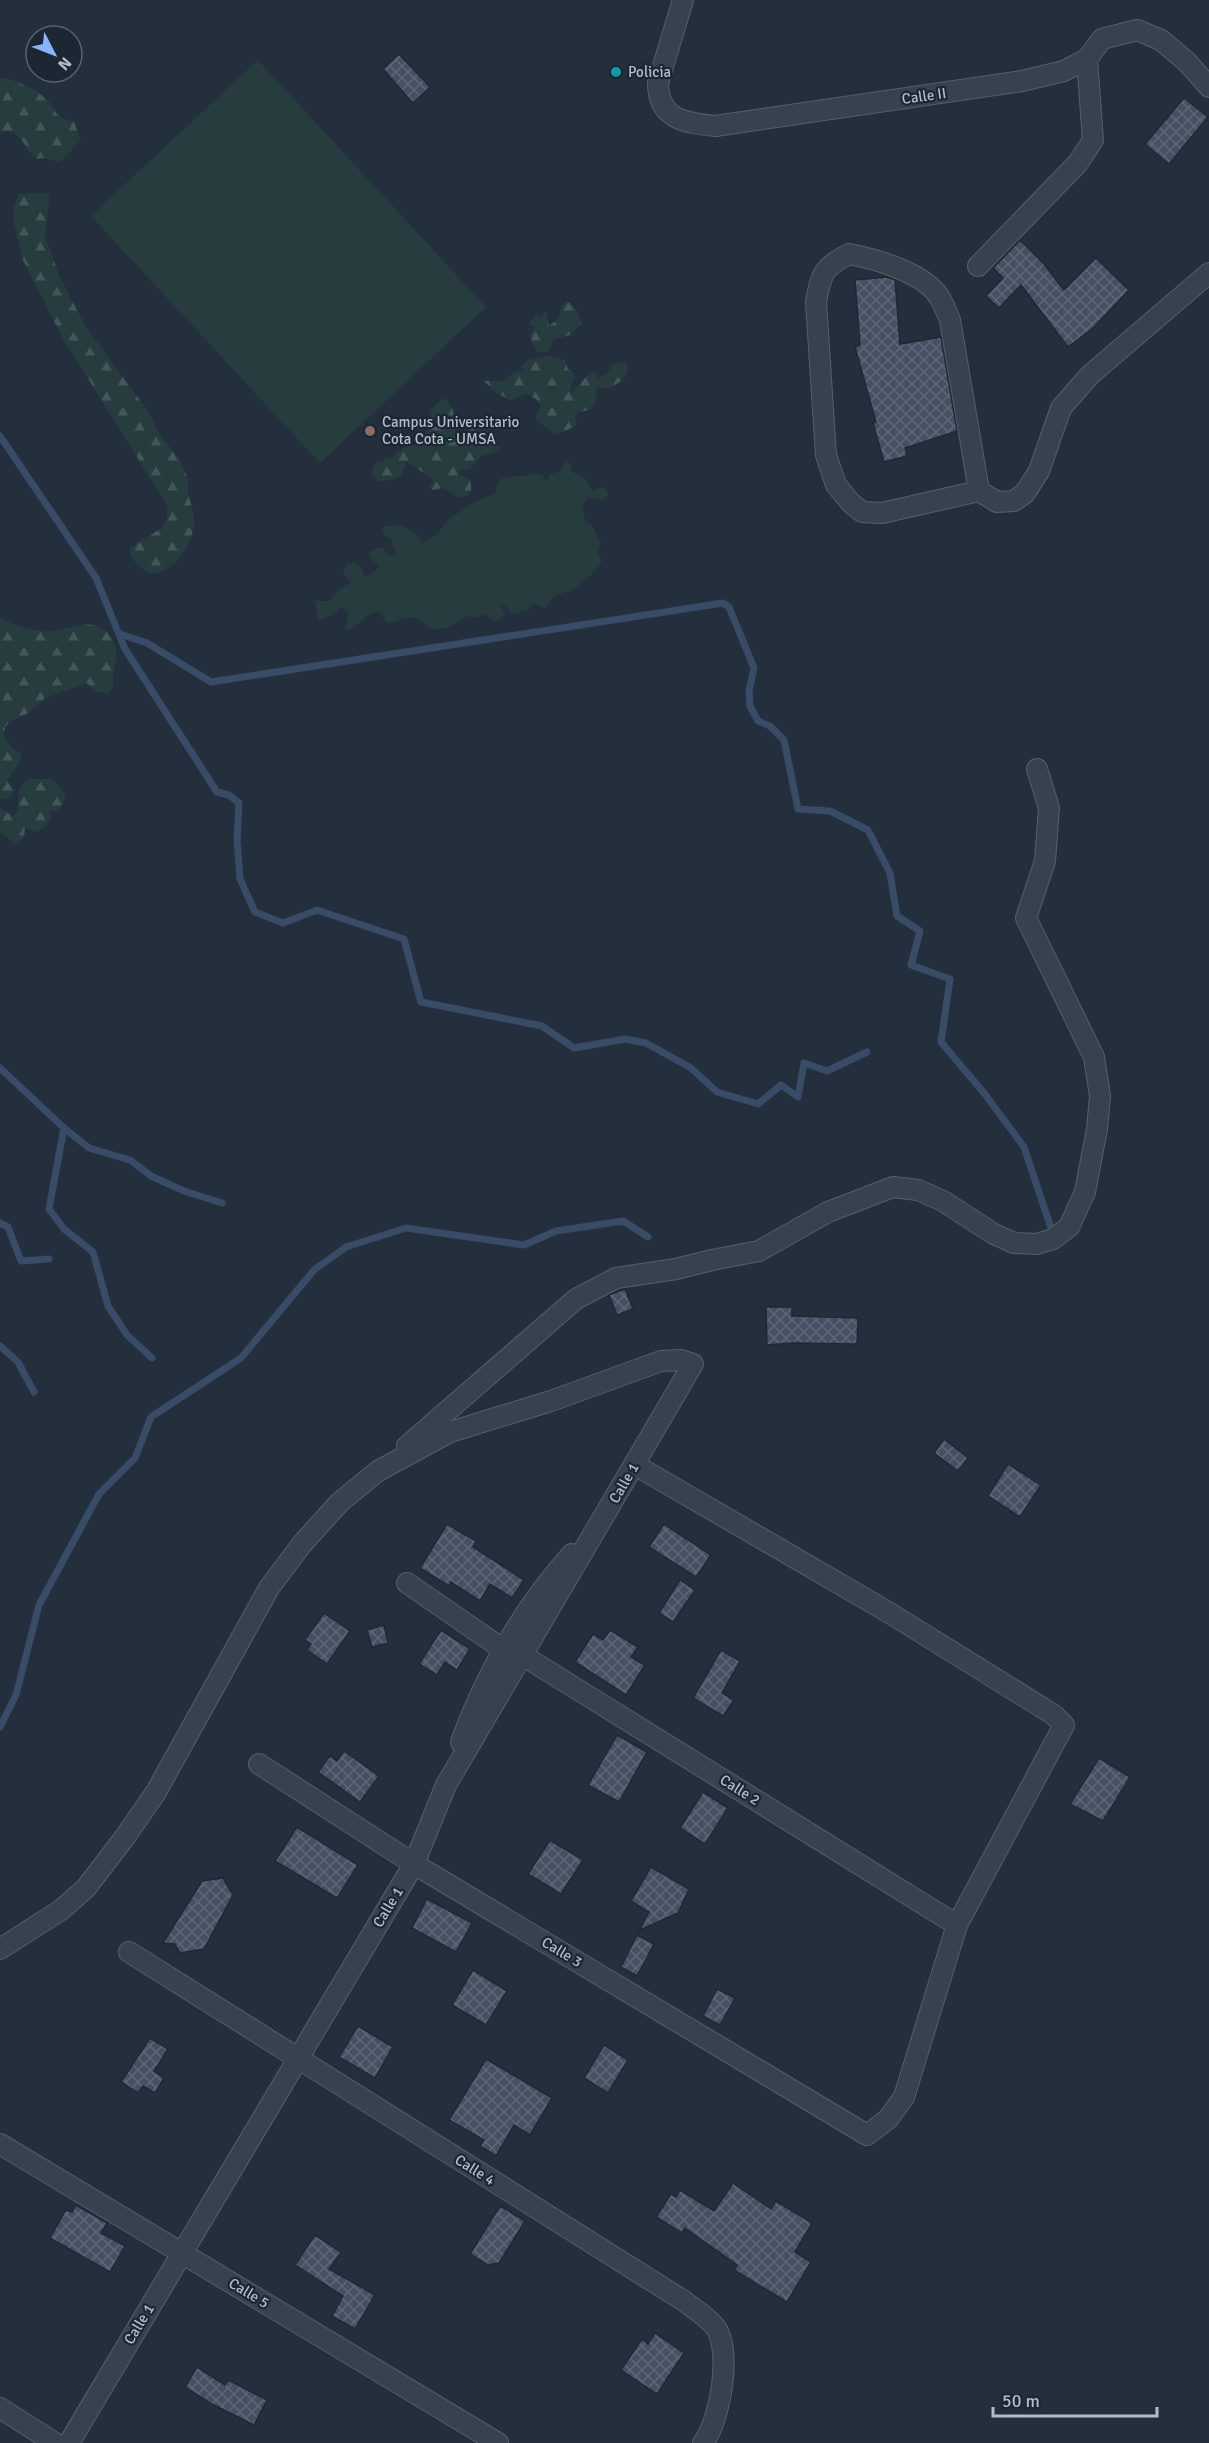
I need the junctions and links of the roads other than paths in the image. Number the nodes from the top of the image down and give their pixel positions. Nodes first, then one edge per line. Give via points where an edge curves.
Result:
1 (687, 1) edge
2 (1087, 59) junction
3 (1209, 87) edge
4 (978, 266) dead end
5 (1209, 273) edge
6 (979, 491) junction
7 (1037, 770) dead end
8 (635, 1465) junction
9 (378, 1472) junction
10 (407, 1583) dead end
11 (513, 1652) junction
12 (259, 1764) dead end
13 (414, 1864) junction
14 (957, 1925) junction
15 (0, 1949) edge
16 (129, 1952) dead end
17 (297, 2059) junction
18 (0, 2145) edge
19 (181, 2252) junction
20 (0, 2408) edge
21 (55, 2443) edge
22 (69, 2443) edge
23 (498, 2443) edge
24 (703, 2443) edge

1 - 2 street, Calle II via 658,83 667,111 690,123 714,126 1022,81 1064,71
2 - 3 street, Calle II via 1102,39 1137,30 1161,40
2 - 4 street via 1093,140 1078,163
5 - 6 street via 1090,375 1061,408 1039,471 1025,493 1014,501 997,502
6 - 6 street via 882,513 862,512 836,485 826,455 816,302 820,278 831,263 849,254 874,258 920,280 940,297 950,320
7 - 9 street via 1049,808 1045,861 1026,918 1094,1057 1100,1096 1085,1192 1069,1227 1053,1239 1037,1244 1014,1243 942,1201 918,1190 893,1187 828,1212 759,1251 616,1278 576,1299
8 - 9 street, Calle 1 via 693,1364 661,1361 450,1432
8 - 11 street, Calle 1 via 602,1521 557,1570
8 - 14 street via 888,1612 1054,1715 1064,1725
9 - 15 street via 340,1502 269,1588 156,1792 86,1888 61,1910
10 - 11 street, Calle 2
11 - 13 street, Calle 1 via 473,1709
11 - 14 street, Calle 2
12 - 13 street, Calle 3
13 - 14 street, Calle 3 via 867,2135 888,2119 904,2097
13 - 17 street, Calle 1
16 - 17 street, Calle 4
17 - 19 street, Calle 1
17 - 24 street, Calle 4 via 684,2301 715,2327 723,2345 724,2378 709,2435
18 - 19 street, Calle 5
19 - 22 street, Calle 1
19 - 23 street, Calle 5
20 - 21 street

